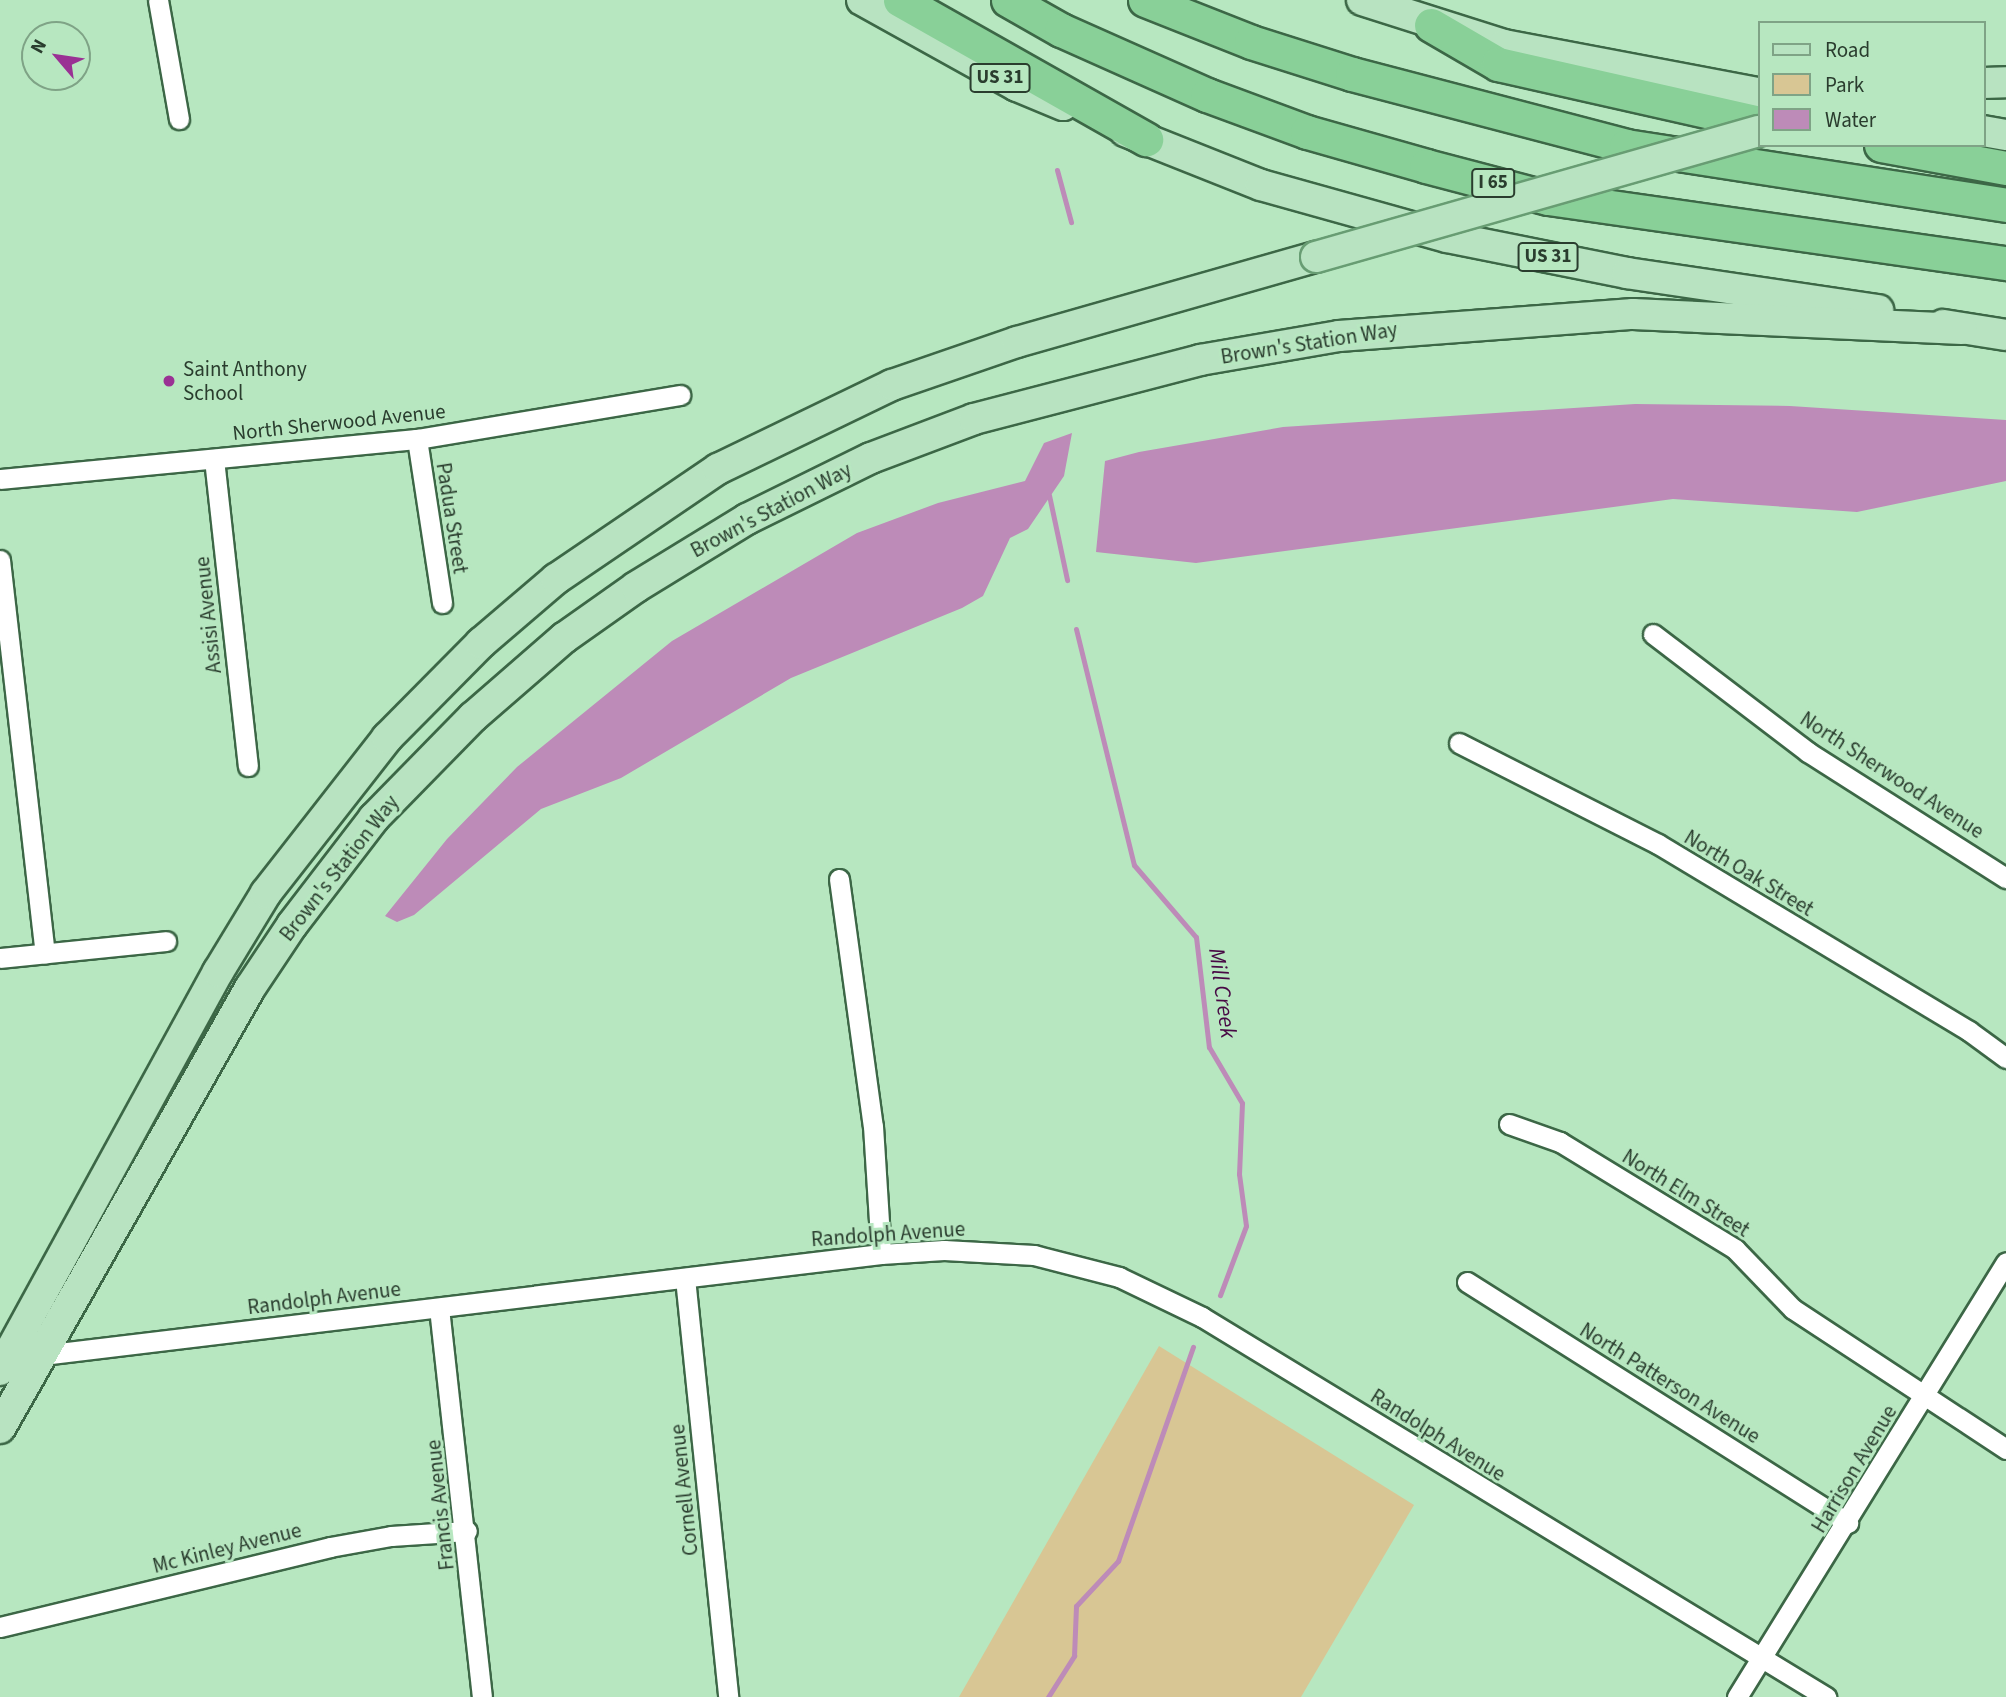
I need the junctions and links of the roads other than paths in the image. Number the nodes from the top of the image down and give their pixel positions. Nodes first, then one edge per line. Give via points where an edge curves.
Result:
1 (158, 0) edge
2 (862, 0) edge
3 (900, 0) edge
4 (1008, 0) edge
5 (1145, 0) edge
6 (1362, 0) edge
7 (1431, 25) junction
8 (2006, 82) edge
9 (1985, 83) edge
10 (1758, 93) edge
11 (179, 119) dead end
12 (1758, 123) edge
13 (1758, 131) edge
14 (1985, 131) edge
15 (2006, 135) edge
16 (1146, 139) junction
17 (1892, 147) edge
18 (2006, 168) edge
19 (2006, 205) edge
20 (2006, 263) edge
21 (1962, 329) junction
22 (2006, 335) edge
23 (680, 395) dead end
24 (417, 439) junction
25 (214, 459) junction
26 (0, 479) edge
27 (0, 561) edge
28 (442, 603) dead end
29 (1653, 634) dead end
30 (8, 713) edge
31 (1459, 743) dead end
32 (248, 766) dead end
33 (839, 878) dead end
34 (2006, 878) edge
35 (166, 941) dead end
36 (45, 953) junction
37 (0, 958) edge
38 (2006, 1058) edge
39 (1509, 1124) dead end
40 (881, 1254) junction
41 (2006, 1262) edge
42 (685, 1278) junction
43 (1467, 1282) dead end
44 (439, 1308) junction
45 (40, 1356) junction
46 (2, 1364) edge
47 (1923, 1398) junction
48 (0, 1428) edge
49 (2006, 1449) edge
50 (1848, 1523) junction
51 (467, 1531) junction
52 (0, 1627) edge
53 (1760, 1660) junction
54 (482, 1697) edge
55 (728, 1697) edge
56 (1737, 1697) edge
57 (1826, 1697) edge

1 - 11 street
2 - 16 main road, US 31 via 1017,86
3 - 16 highway
4 - 20 highway, I 65 via 1061,30 1207,95 1307,132 1426,166 1548,198
5 - 19 highway via 1251,42 1352,74 1626,146
6 - 7 main road
7 - 10 main road via 1600,65
7 - 12 highway via 1498,64
8 - 9 main road
13 - 46 main road, Brown's Station Way, bridge via 1017,342 892,385 718,469 556,579 481,643 387,738 274,882 218,972
14 - 15 main road
16 - 21 main road, US 31 via 1261,186 1447,237 1627,273 1867,307
17 - 18 highway
21 - 22 main road, US 31
21 - 45 main road, Brown's Station Way via 1633,314 1339,336 1200,360 974,419 871,458 747,519 564,638 473,717 374,818 250,988
23 - 24 street, North Sherwood Avenue
24 - 25 street, North Sherwood Avenue
24 - 28 street, Padua Street
25 - 26 street, North Sherwood Avenue
25 - 32 street, Assisi Avenue
27 - 30 street
29 - 34 street, North Sherwood Avenue via 1808,752
30 - 36 street
31 - 38 street, North Oak Street via 1658,844
33 - 40 street via 873,1126
35 - 36 street
36 - 37 street
39 - 47 street, North Elm Street via 1560,1142 1735,1249 1793,1309 1904,1380
40 - 42 street, Randolph Avenue
40 - 53 street, Randolph Avenue via 944,1250 1034,1255 1119,1277 1173,1301
41 - 47 street, Harrison Avenue
42 - 44 street, Randolph Avenue
42 - 55 street, Cornell Avenue
43 - 50 street, North Patterson Avenue
44 - 45 street, Randolph Avenue
44 - 51 street, Francis Avenue
45 - 46 street, Randolph Avenue
45 - 48 main road, Brown's Station Way
47 - 49 street, North Elm Street
47 - 50 street, Harrison Avenue
50 - 53 street, Harrison Avenue
51 - 52 street, Mc Kinley Avenue via 330,1547
51 - 54 street, Francis Avenue
53 - 56 street, Harrison Avenue
53 - 57 street, Randolph Avenue

